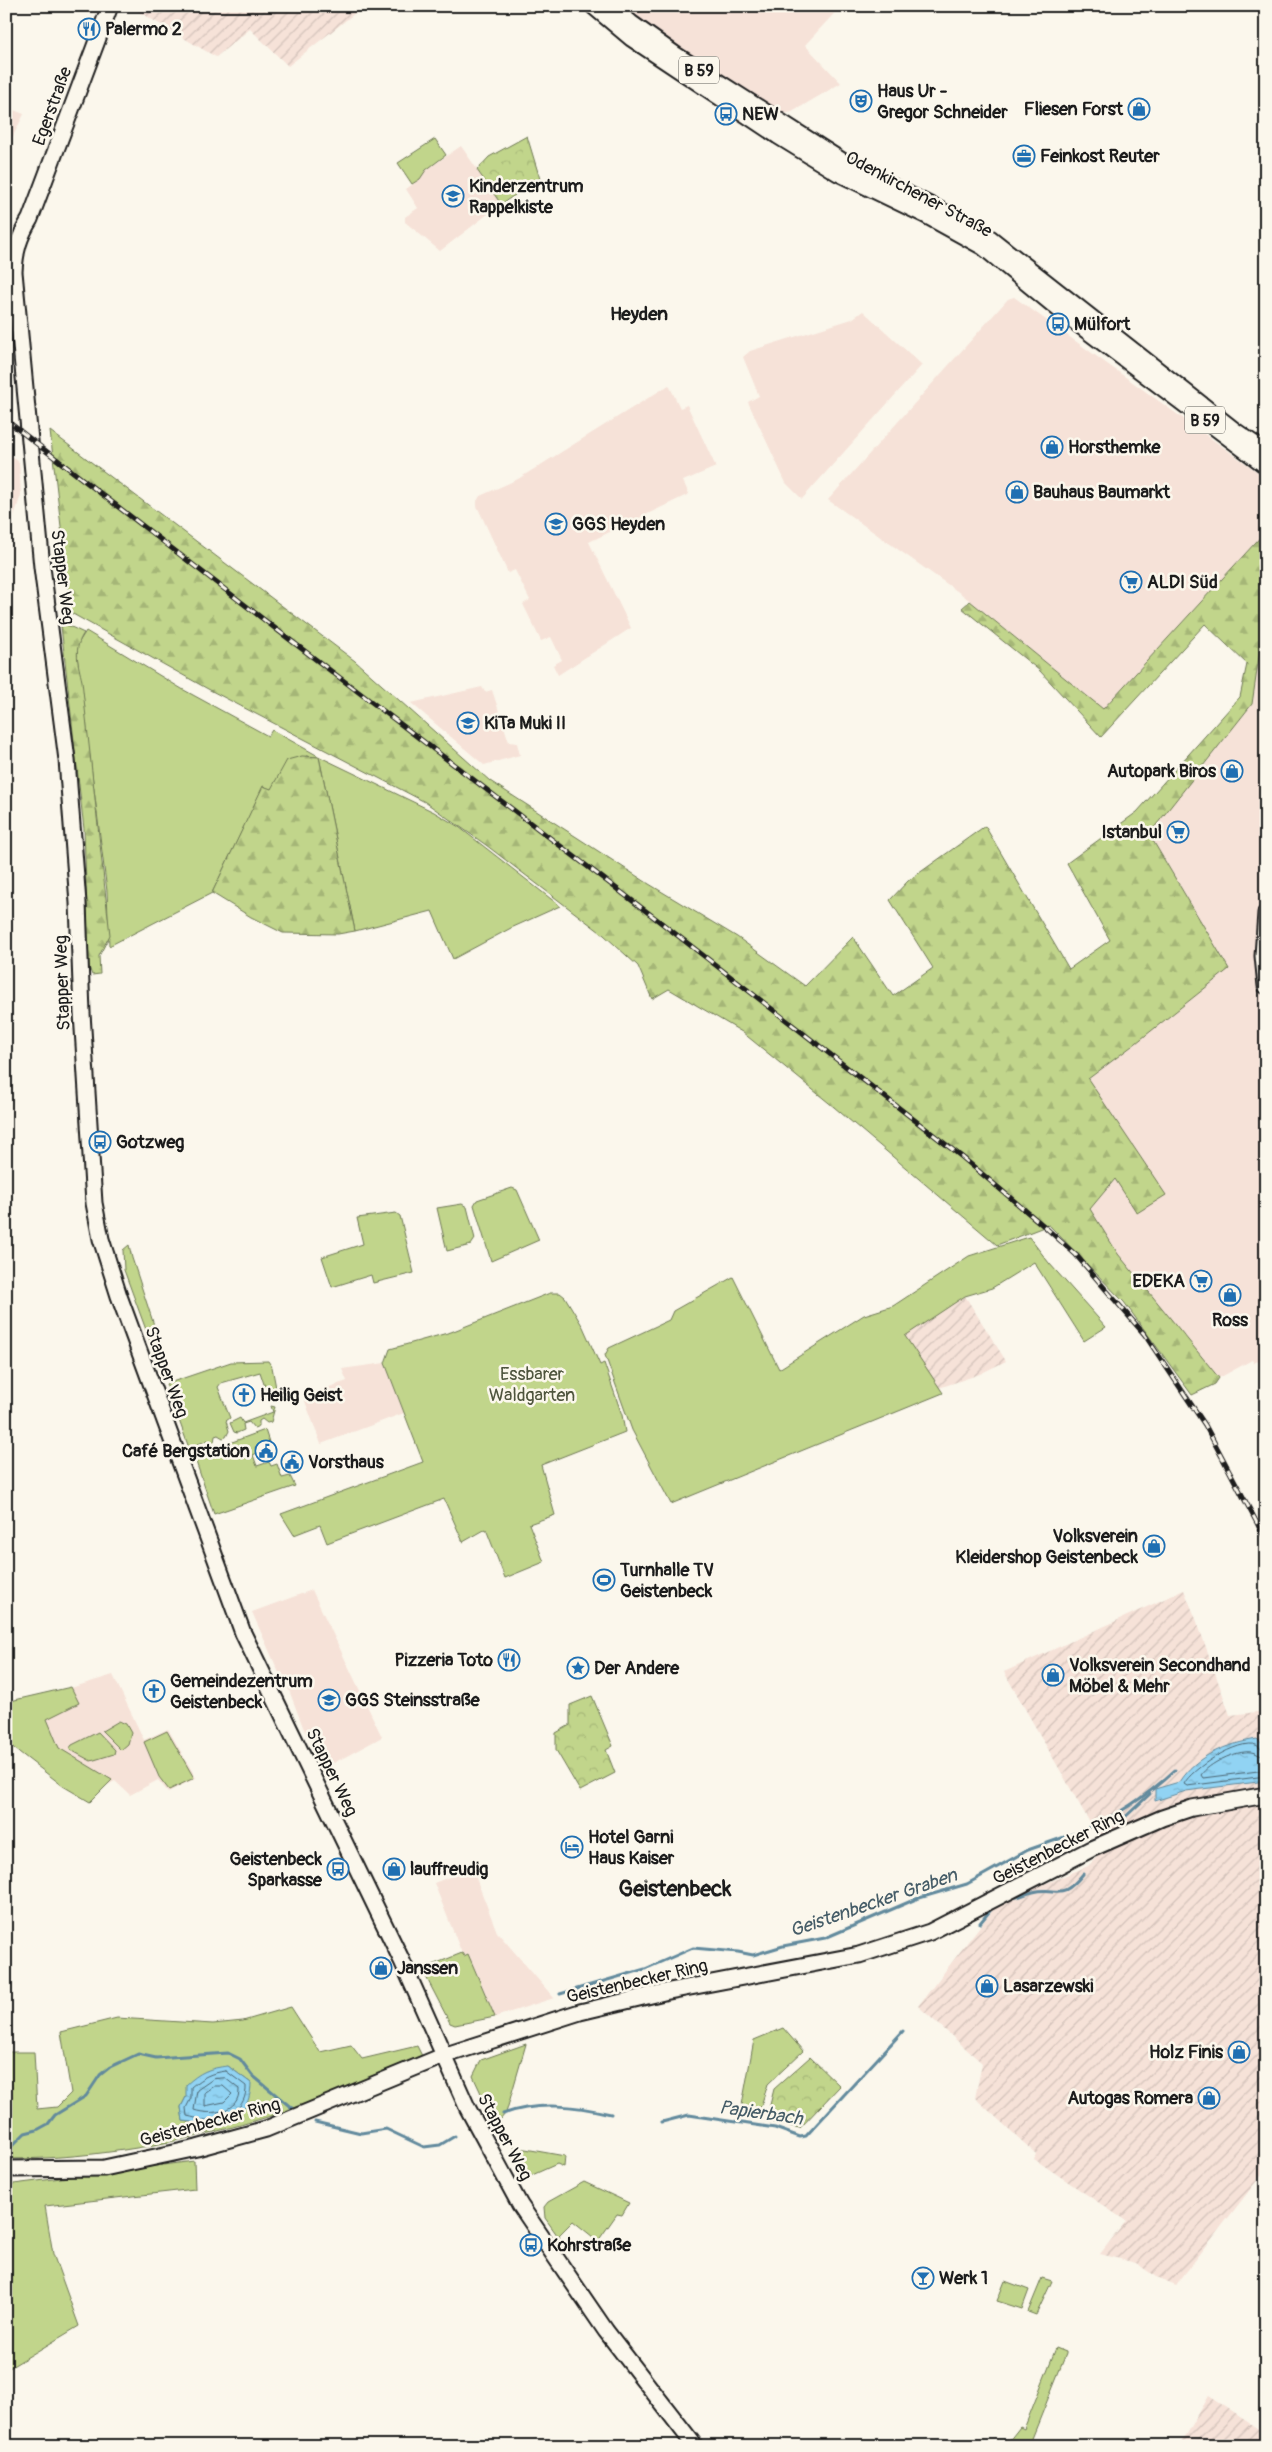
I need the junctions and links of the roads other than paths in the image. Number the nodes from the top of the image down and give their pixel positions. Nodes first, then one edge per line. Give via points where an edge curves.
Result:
1 (110, 6) edge
2 (593, 6) edge
3 (611, 6) edge
4 (30, 219) joint
5 (1266, 452) edge
6 (1266, 466) edge
7 (1266, 913) edge
8 (1266, 986) edge
9 (1266, 1795) edge
10 (442, 2056) junction
11 (6, 2169) edge
12 (695, 2446) edge

1 - 4 main road, Egerstraße
2 - 6 main road, Odenkirchener Straße / B 59 via 638,44 790,144 838,173 983,247 1062,312
3 - 5 main road, Odenkirchener Straße / B 59 via 676,55 847,164 990,238
4 - 10 main road, Stapper Weg via 16,249 14,272 42,567 67,760 78,903 89,1145 101,1239 243,1633 390,1937
7 - 8 main road via 1263,956
9 - 10 main road, Geistenbecker Ring via 1192,1808 1138,1827 1070,1859 965,1916 901,1942 826,1962 614,2002
10 - 11 main road, Geistenbecker Ring via 266,2129 197,2148 104,2168
10 - 12 main road, Stapper Weg via 520,2205 606,2331

